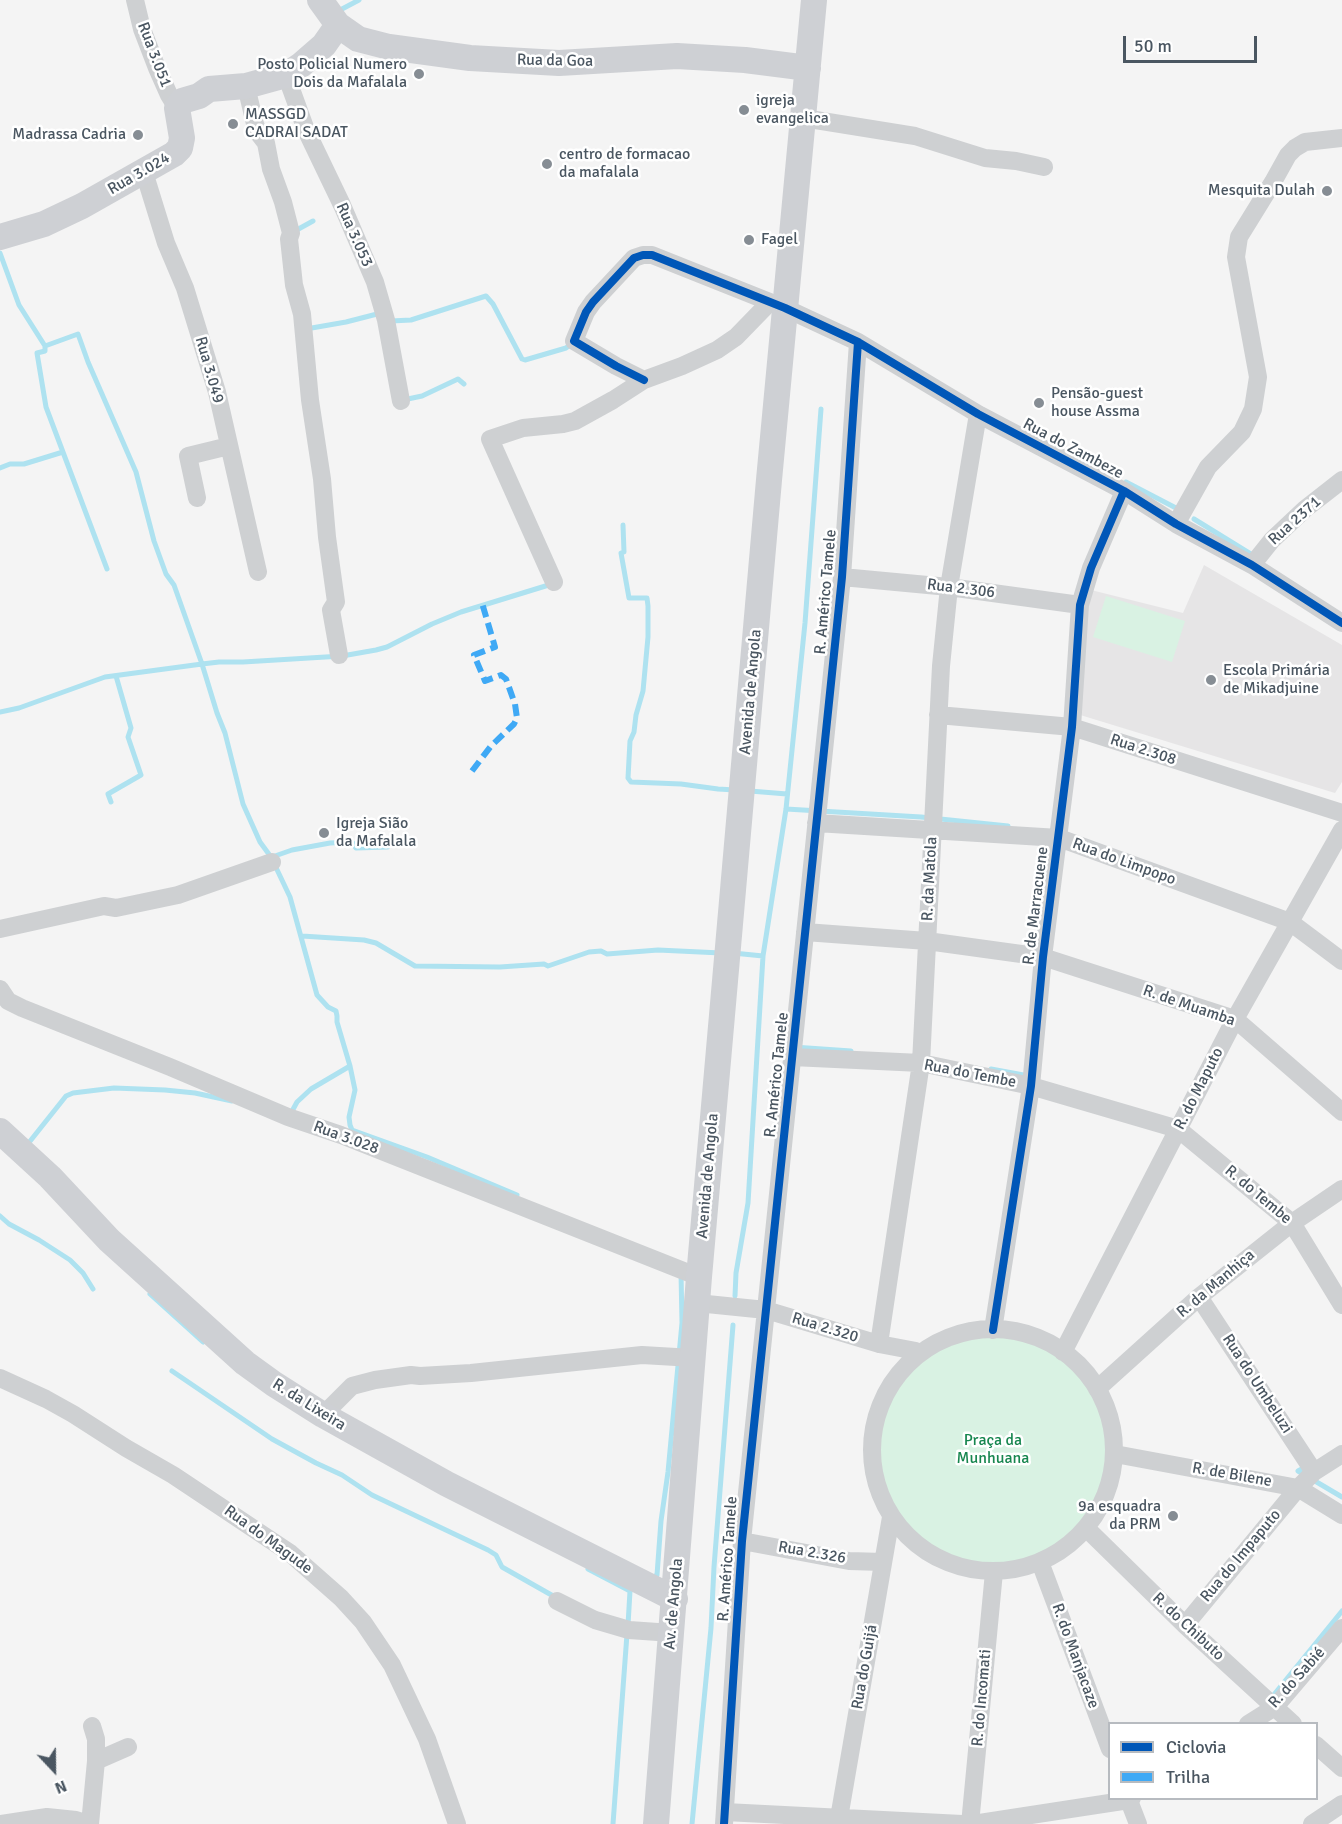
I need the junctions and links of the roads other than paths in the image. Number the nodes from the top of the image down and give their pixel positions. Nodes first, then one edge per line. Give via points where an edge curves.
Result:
1 (135, 0) edge
2 (320, 0) edge
3 (814, 0) edge
4 (338, 25) junction
5 (389, 47) junction
6 (808, 68) junction
7 (294, 70) junction
8 (246, 86) junction
9 (177, 108) junction
10 (803, 118) junction
11 (1342, 138) edge
12 (1044, 167) dead end
13 (144, 172) junction
14 (0, 237) edge
15 (778, 305) junction
16 (858, 342) junction
17 (644, 380) junction
18 (401, 401) dead end
19 (978, 414) junction
20 (229, 446) junction
21 (1342, 480) edge
22 (1124, 491) junction
23 (197, 498) dead end
24 (1176, 524) junction
25 (1252, 565) junction
26 (258, 572) dead end
27 (842, 577) junction
28 (554, 582) dead end
29 (950, 587) junction
30 (1080, 605) junction
31 (1342, 623) edge
32 (339, 656) dead end
33 (938, 715) junction
34 (1072, 727) junction
35 (1342, 813) edge
36 (816, 823) junction
37 (933, 830) junction
38 (1342, 830) edge
39 (1059, 838) junction
40 (272, 862) dead end
41 (1290, 922) junction
42 (0, 929) edge
43 (805, 932) junction
44 (927, 941) junction
45 (1043, 957) junction
46 (1342, 961) edge
47 (0, 989) edge
48 (1235, 1019) junction
49 (792, 1057) junction
50 (921, 1063) junction
51 (1031, 1086) junction
52 (1342, 1112) edge
53 (1178, 1129) junction
54 (0, 1131) edge
55 (1342, 1188) edge
56 (1292, 1222) junction
57 (699, 1277) junction
58 (1199, 1297) junction
59 (697, 1303) junction
60 (1342, 1305) edge
61 (766, 1310) junction
62 (993, 1330) junction
63 (879, 1344) junction
64 (916, 1351) junction
65 (1064, 1352) junction
66 (693, 1358) junction
67 (0, 1378) edge
68 (691, 1383) joint
69 (1098, 1389) junction
70 (323, 1415) junction
71 (1115, 1454) junction
72 (1342, 1454) edge
73 (1314, 1472) junction
74 (1298, 1488) junction
75 (1342, 1515) edge
76 (891, 1517) junction
77 (1086, 1528) junction
78 (742, 1541) junction
79 (883, 1562) junction
80 (1040, 1562) junction
81 (994, 1572) junction
82 (675, 1599) junction
83 (557, 1601) dead end
84 (1185, 1624) junction
85 (1342, 1628) edge
86 (672, 1634) junction
87 (1275, 1707) junction
88 (1251, 1722) edge
89 (1291, 1722) edge
90 (92, 1726) dead end
91 (1108, 1744) edge
92 (1318, 1746) edge
93 (128, 1747) dead end
94 (96, 1761) junction
95 (1342, 1768) edge
96 (1123, 1800) edge
97 (1129, 1800) edge
98 (1342, 1804) edge
99 (724, 1818) edge
100 (839, 1818) junction
101 (0, 1824) edge
102 (90, 1824) edge
103 (457, 1824) edge
104 (656, 1824) edge
105 (962, 1824) edge
106 (972, 1824) edge
107 (1138, 1824) edge
108 (1312, 1824) edge

1 - 9 street, Rua 3.051 via 157,68
2 - 4 street, Rua da Goa
3 - 6 street, Avenida de Angola
4 - 5 street, Rua da Goa via 358,39
4 - 7 street via 324,45
5 - 6 street, Rua da Goa via 470,58 559,63 677,56
5 - 7 street via 344,53
6 - 10 street, Avenida de Angola
7 - 8 street
7 - 18 street, Rua 3.053 via 306,130 375,282
8 - 9 street via 209,89 182,101
8 - 32 street via 291,233 294,285 302,314 336,602 332,610
9 - 13 street, Rua 3.024 via 180,147
10 - 12 street via 915,136 960,152
10 - 15 street, Avenida de Angola
11 - 24 street via 1305,142 1295,148 1239,237 1236,257 1258,377 1253,409 1242,432 1208,467
13 - 14 street, Rua 3.024 via 44,224
13 - 20 street, Rua 3.049 via 192,309
15 - 16 street, Rua do Zambeze
15 - 17 street via 717,350
15 - 17 street, Rua do Zambeze via 652,255 634,258 586,312 574,340
15 - 57 street, Avenida de Angola
16 - 19 street, Rua do Zambeze
16 - 27 street, R. Américo Tamele
17 - 28 street via 575,421 523,428 490,439
19 - 22 street, Rua do Zambeze
19 - 29 street, R. da Matola
20 - 23 street via 188,456
20 - 26 street, Rua 3.049
21 - 25 street, Rua 2371 via 1272,540
22 - 24 street, Rua do Zambeze
22 - 30 street, R. de Marracuene via 1091,568
24 - 25 street, Rua do Zambeze
25 - 31 street, Rua do Zambeze
27 - 29 street, Rua 2.306
27 - 36 street, R. Américo Tamele
29 - 30 street, Rua 2.306
29 - 33 street, R. da Matola
30 - 34 street, R. de Marracuene
33 - 34 street, Rua 2.308
33 - 37 street, R. da Matola
34 - 35 street, Rua 2.308
34 - 39 street, R. de Marracuene
36 - 37 street, Rua do Limpopo
36 - 43 street, R. Américo Tamele
37 - 39 street, Rua do Limpopo
37 - 44 street, R. da Matola
38 - 41 street, R. do Maputo
39 - 41 street, Rua do Limpopo
39 - 45 street, R. de Marracuene
40 - 42 street via 178,895 116,908 104,906
41 - 46 street, Rua do Limpopo
41 - 48 street, R. do Maputo
43 - 44 street, R. de Muamba
43 - 49 street, R. Américo Tamele
44 - 45 street, R. de Muamba
44 - 50 street, R. da Matola
45 - 48 street, R. de Muamba
45 - 51 street, R. de Marracuene
47 - 57 street, Rua 3.028 via 8,1001 22,1008 288,1117
48 - 52 street, R. de Muamba
48 - 53 street, R. do Maputo
49 - 50 street, Rua do Tembe
49 - 61 street, R. Américo Tamele
50 - 51 street, Rua do Tembe
50 - 63 street, R. da Matola
51 - 53 street, Rua do Tembe
51 - 62 street, R. de Marracuene
53 - 56 street, R. do Tembe
53 - 65 street, R. do Maputo
54 - 70 street, R. da Lixeira via 109,1240 245,1363
55 - 56 street, R. da Manhiça
56 - 58 street, R. da Manhiça
56 - 60 street, R. do Tembe
57 - 59 street, Avenida de Angola
58 - 69 street, R. da Manhiça
58 - 73 street, Rua do Umbeluzi
59 - 61 street, Rua 2.320
59 - 66 street, Avenida de Angola
61 - 63 street, Rua 2.320
61 - 78 street, R. Américo Tamele
62 - 64 street via 965,1333
62 - 65 street via 1018,1332
63 - 64 street, Rua 2.320
64 - 76 street via 893,1379 877,1416 871,1451 876,1485
65 - 69 street
66 - 68 street, Avenida de Angola
66 - 70 street via 642,1355 375,1380 352,1386
67 - 103 street, Rua do Magude via 64,1409 173,1475 290,1553 341,1598 392,1665 427,1740
68 - 82 street, Av. de Angola
69 - 71 street via 1108,1413
70 - 82 street, R. da Lixeira via 447,1484
71 - 74 street, R. de Bilene
71 - 77 street via 1109,1488
72 - 73 street, Rua do Impaputo
73 - 74 street, Rua do Impaputo
74 - 75 street, R. de Bilene
74 - 84 street, Rua do Impaputo
76 - 79 street, Rua do Guijá
76 - 81 street via 911,1540 935,1558 964,1568
77 - 80 street via 1065,1548
77 - 84 street, R. do Chibuto
78 - 79 street, Rua 2.326 via 849,1561
78 - 99 street, R. Américo Tamele
79 - 100 street, Rua do Guijá
80 - 81 street
80 - 91 street, R. do Manjacaze
81 - 106 street, R. do Incomati
82 - 86 street, Av. de Angola
83 - 86 street via 595,1620 629,1630
84 - 87 street, R. do Chibuto
85 - 87 street, R. do Sabié
86 - 104 street, Av. de Angola
87 - 88 street, R. do Sabié
87 - 89 street, R. do Chibuto
90 - 94 street
92 - 95 street
93 - 94 street
94 - 102 street
96 - 106 street
97 - 107 street
98 - 108 street
99 - 100 street
100 - 105 street
101 - 102 street via 47,1817

